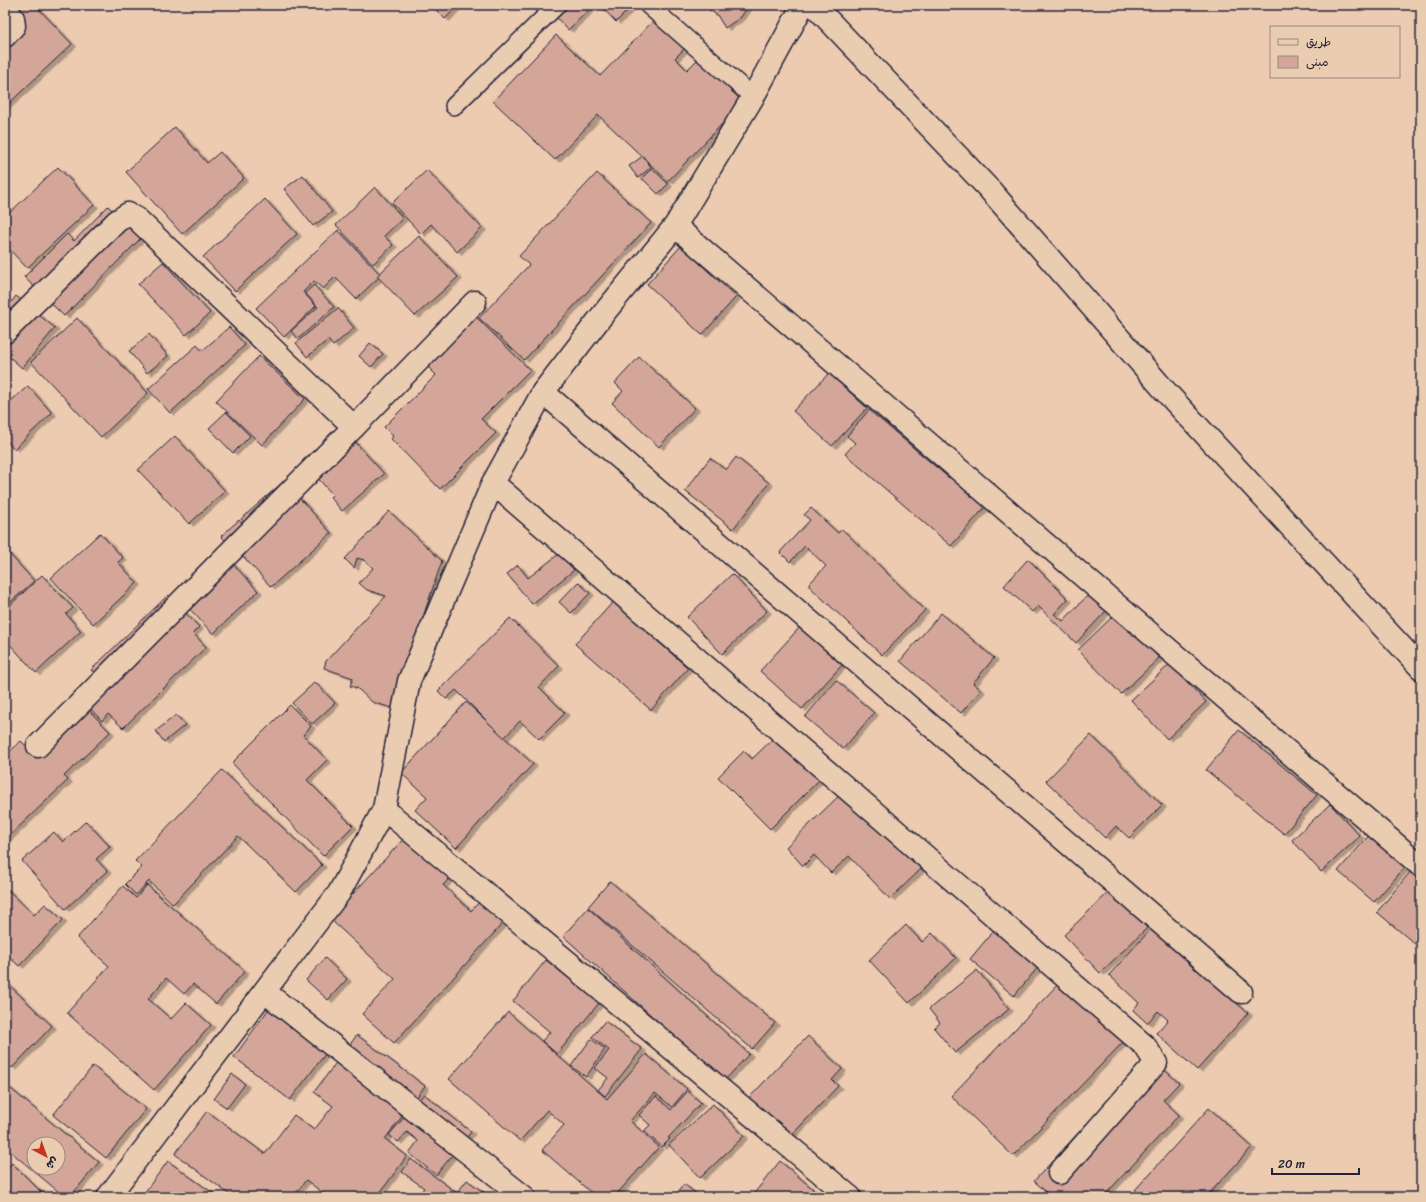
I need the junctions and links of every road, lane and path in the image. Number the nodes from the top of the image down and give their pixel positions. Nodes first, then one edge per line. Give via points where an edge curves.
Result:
1 (557, 5) edge
2 (648, 5) edge
3 (803, 5) edge
4 (814, 5) edge
5 (5, 8) edge
6 (5, 36) edge
7 (753, 97) junction
8 (454, 106) dead end
9 (675, 226) junction
10 (475, 302) dead end
11 (5, 332) edge
12 (543, 392) junction
13 (354, 427) junction
14 (493, 483) junction
15 (1421, 668) edge
16 (38, 746) dead end
17 (384, 809) junction
18 (1421, 866) edge
19 (265, 992) junction
20 (1241, 992) dead end
21 (1059, 1173) dead end
22 (108, 1197) edge
23 (524, 1197) edge
24 (850, 1197) edge

1 - 8 lane
2 - 7 lane
3 - 7 street
4 - 15 street via 990,190 1166,392
5 - 6 street via 13,18 14,26
7 - 9 street
9 - 12 street
9 - 18 street
10 - 13 street
11 - 13 street via 128,214 137,219
12 - 14 street
12 - 20 street
13 - 16 street
14 - 17 street via 409,681
14 - 21 street via 1145,1046 1156,1063
17 - 19 street via 339,893
17 - 24 street
19 - 22 street
19 - 23 street

